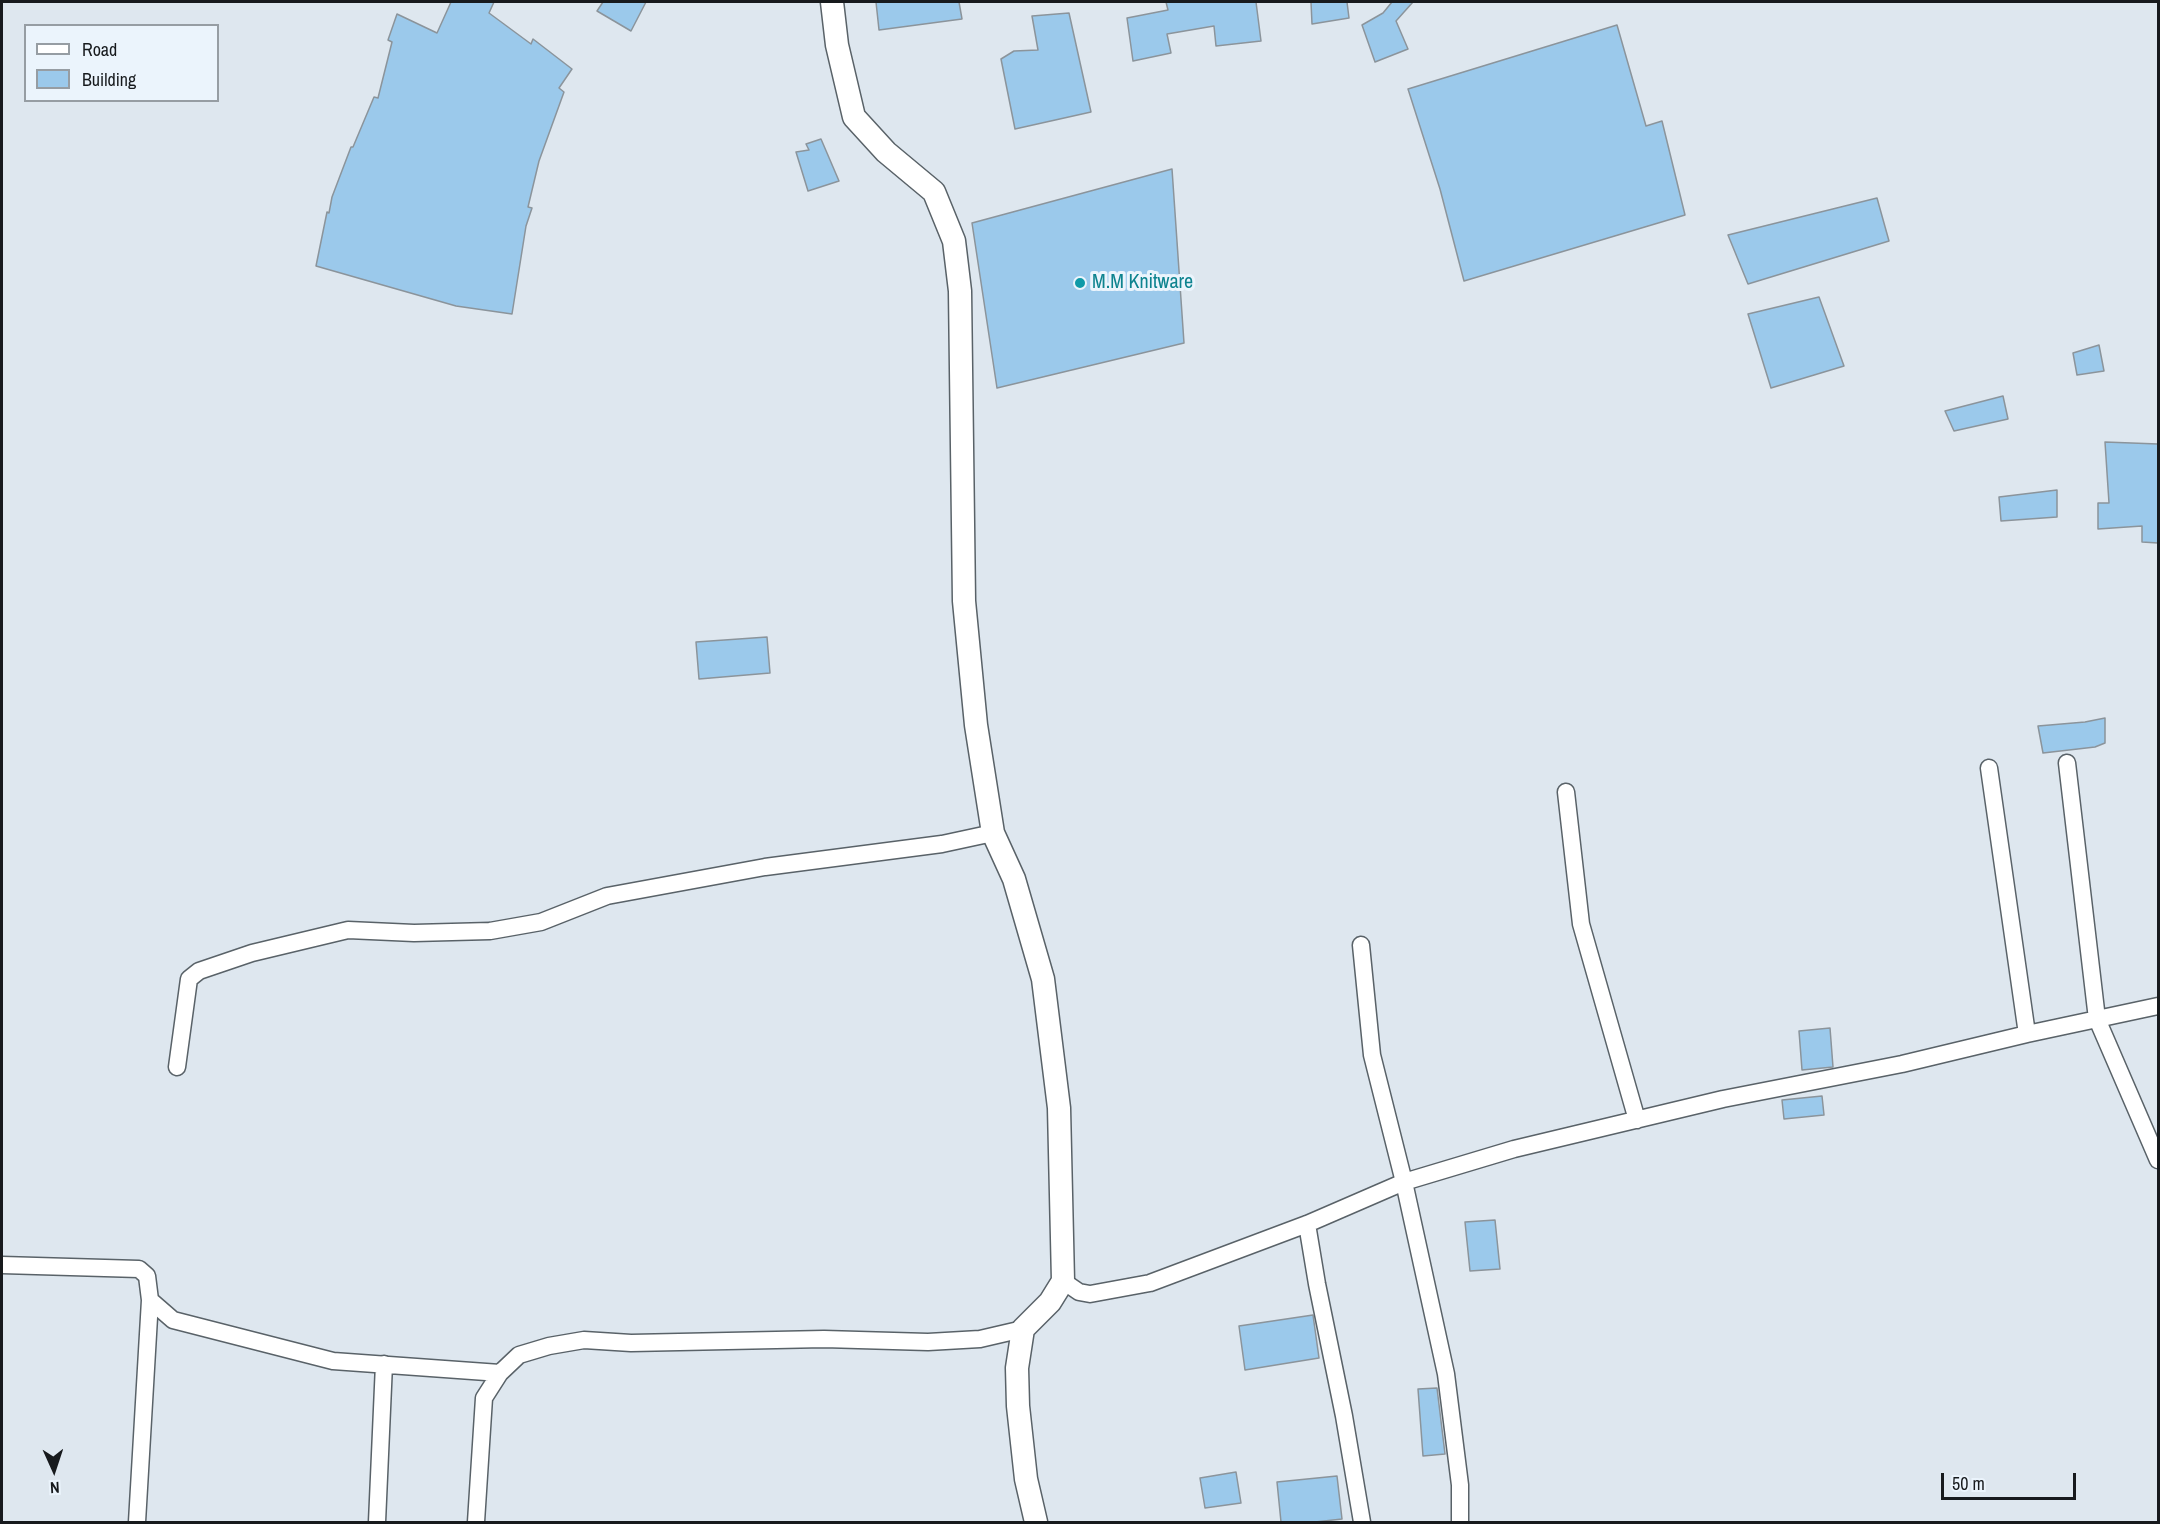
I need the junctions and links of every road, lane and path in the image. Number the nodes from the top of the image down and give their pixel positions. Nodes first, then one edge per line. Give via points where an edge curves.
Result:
1 (832, 2) edge
2 (2067, 763) dead end
3 (1989, 768) dead end
4 (1566, 792) dead end
5 (993, 834) junction
6 (1361, 945) dead end
7 (2158, 1006) edge
8 (2097, 1019) junction
9 (2027, 1034) junction
10 (177, 1067) dead end
11 (1637, 1120) junction
12 (2158, 1160) edge
13 (1404, 1182) junction
14 (1307, 1224) junction
15 (2, 1265) edge
16 (1063, 1281) junction
17 (150, 1300) junction
18 (1023, 1329) junction
19 (384, 1364) junction
20 (500, 1373) junction
21 (137, 1522) edge
22 (376, 1522) edge
23 (476, 1522) edge
24 (1036, 1522) edge
25 (1362, 1522) edge
26 (1460, 1522) edge

1 - 5 street via 837,45 854,117 886,152 934,192 954,241 960,291 964,601 976,725
2 - 8 street
3 - 9 street
4 - 11 street via 1581,924
5 - 10 street via 765,867 607,896 541,921 490,931 348,930 252,953 199,971 189,979
5 - 16 street via 1014,879 1043,979 1059,1108
6 - 13 street via 1372,1055
7 - 8 street
8 - 9 street
8 - 12 street
9 - 11 street
11 - 13 street via 1514,1149
13 - 14 street
13 - 26 street via 1446,1374 1460,1485
14 - 16 street via 1150,1283 1090,1294
14 - 25 street
15 - 17 street via 139,1269 147,1276
16 - 18 street via 1050,1302
17 - 19 street via 173,1320 333,1360
17 - 21 street
18 - 20 street via 980,1339 928,1342 584,1340 519,1355
18 - 24 street via 1017,1368 1018,1406 1026,1479
19 - 20 street
19 - 22 street
20 - 23 street via 484,1398

